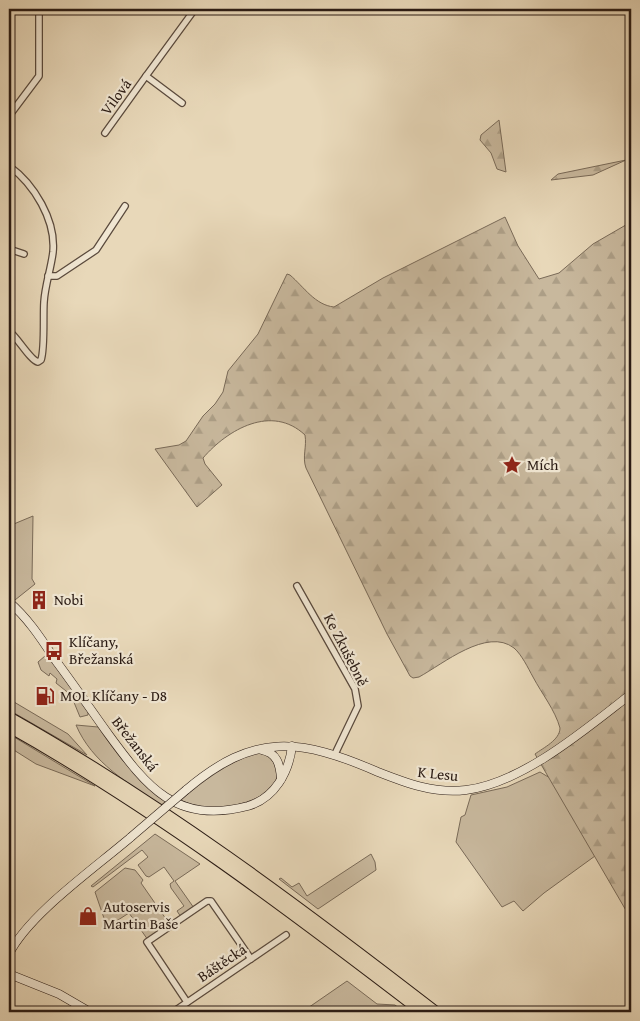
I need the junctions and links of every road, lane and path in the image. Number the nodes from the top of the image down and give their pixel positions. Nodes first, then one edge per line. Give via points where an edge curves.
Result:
1 (39, 9) edge
2 (195, 9) edge
3 (146, 76) junction
4 (182, 103) dead end
5 (9, 116) edge
6 (105, 133) dead end
7 (9, 166) edge
8 (125, 206) dead end
9 (9, 249) edge
10 (24, 254) dead end
11 (48, 276) junction
12 (9, 331) edge
13 (297, 586) dead end
14 (9, 602) edge
15 (631, 694) edge
16 (9, 717) edge
17 (9, 727) edge
18 (292, 746) junction
19 (260, 749) junction
20 (335, 754) junction
21 (281, 780) junction
22 (286, 935) dead end
23 (9, 954) edge
24 (251, 959) junction
25 (9, 974) edge
26 (187, 1002) junction
27 (90, 1012) edge
28 (173, 1012) edge
29 (422, 1012) edge
30 (436, 1012) edge

1 - 5 street via 39,76
2 - 3 street, Vilová
3 - 4 street, Vilová
3 - 6 street, Vilová
7 - 11 street via 22,175 47,217 53,251
8 - 11 street via 96,250 58,276
9 - 10 street
11 - 12 street via 41,360 34,361
13 - 20 street, Ke Zkušebně via 355,689 358,706
14 - 21 street, Břežanská via 32,626 132,767 152,789 179,804 202,811 224,811 257,803
15 - 20 street, K Lesu via 522,770 466,790 440,791 409,785
16 - 30 highway via 128,789 224,853
17 - 29 highway via 220,862
18 - 19 street
18 - 20 street, K Lesu
18 - 21 street, Břežanská via 290,762
19 - 21 street via 275,757 280,765
19 - 23 street, bridge via 220,764 186,790 32,922
22 - 24 street, Báštěcká
24 - 26 street, Báštěcká
24 - 26 street via 208,901 147,942
25 - 27 street via 59,994
26 - 28 street, Báštěcká

